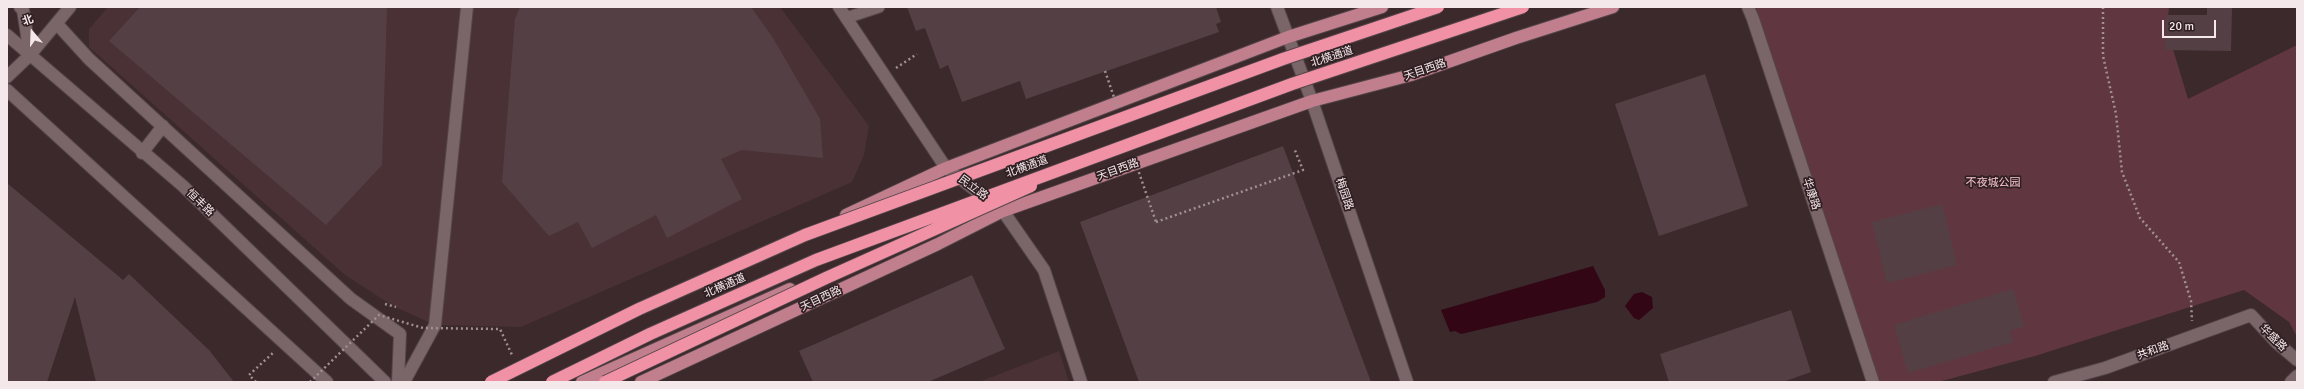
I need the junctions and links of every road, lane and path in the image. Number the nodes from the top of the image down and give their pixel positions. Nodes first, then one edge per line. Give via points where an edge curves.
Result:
1 (20, 7) edge
2 (70, 7) edge
3 (467, 7) edge
4 (839, 7) edge
5 (879, 7) edge
6 (1277, 7) edge
7 (1382, 7) edge
8 (1438, 7) edge
9 (1523, 7) edge
10 (1613, 7) edge
11 (1748, 7) edge
12 (2103, 7) edge
13 (846, 18) junction
14 (57, 24) junction
15 (7, 35) edge
16 (1288, 37) junction
17 (917, 54) dead end
18 (30, 55) junction
19 (885, 76) junction
20 (7, 77) edge
21 (7, 90) edge
22 (1312, 101) junction
23 (163, 126) junction
24 (1294, 148) dead end
25 (142, 153) junction
26 (1093, 157) junction
27 (946, 168) junction
28 (1003, 211) junction
29 (1156, 222) dead end
30 (2251, 315) joint
31 (2192, 337) junction
32 (284, 343) junction
33 (2297, 360) edge
34 (516, 362) dead end
35 (2297, 376) edge
36 (256, 382) edge
37 (310, 382) edge
38 (327, 382) edge
39 (385, 382) edge
40 (398, 382) edge
41 (404, 382) edge
42 (491, 382) edge
43 (496, 382) edge
44 (552, 382) edge
45 (582, 382) edge
46 (606, 382) edge
47 (641, 382) edge
48 (1080, 382) edge
49 (1407, 382) edge
50 (1873, 382) edge
51 (2054, 382) edge
52 (2291, 382) edge

1 - 18 street via 23,10
2 - 14 street
3 - 41 street via 435,325
4 - 13 street, 民立路
5 - 13 lane
6 - 16 street, 梅园路
7 - 16 main road
8 - 42 highway, 北横通道, bridge via 1283,59 806,235 639,309
9 - 26 highway, 北横通道, bridge via 1292,84
10 - 22 main road, 天目西路 via 1411,75
11 - 50 street, 华康路
12 - 31 path via 2104,56 2116,114 2122,172 2140,218 2178,262 2191,301
13 - 19 street, 民立路
14 - 18 street
14 - 23 street via 89,59
15 - 18 street, 恒丰路
16 - 22 street, 梅园路
16 - 27 main road
17 - 19 path
18 - 20 street
18 - 25 street, 恒丰路
19 - 27 street, 民立路
21 - 32 street
22 - 28 main road, 天目西路
22 - 49 street, 梅园路
23 - 25 street
23 - 40 street via 352,300 400,334
24 - 29 path via 1303,170
25 - 39 street, 恒丰路 via 183,186
26 - 44 highway, 北横通道, bridge via 816,260 650,334
26 - 46 highway, bridge via 826,278
27 - 28 street, 民立路
27 - 43 main road
28 - 45 main road via 953,216
28 - 47 main road, 天目西路 via 938,244
28 - 48 street, 民立路 via 1044,270
30 - 31 street, 共和路
30 - 33 street, 华盛路
31 - 51 street, 共和路 via 2105,368
32 - 36 path via 250,375
32 - 38 street
34 - 37 path, bridge via 500,329 423,328 379,315
35 - 52 street

